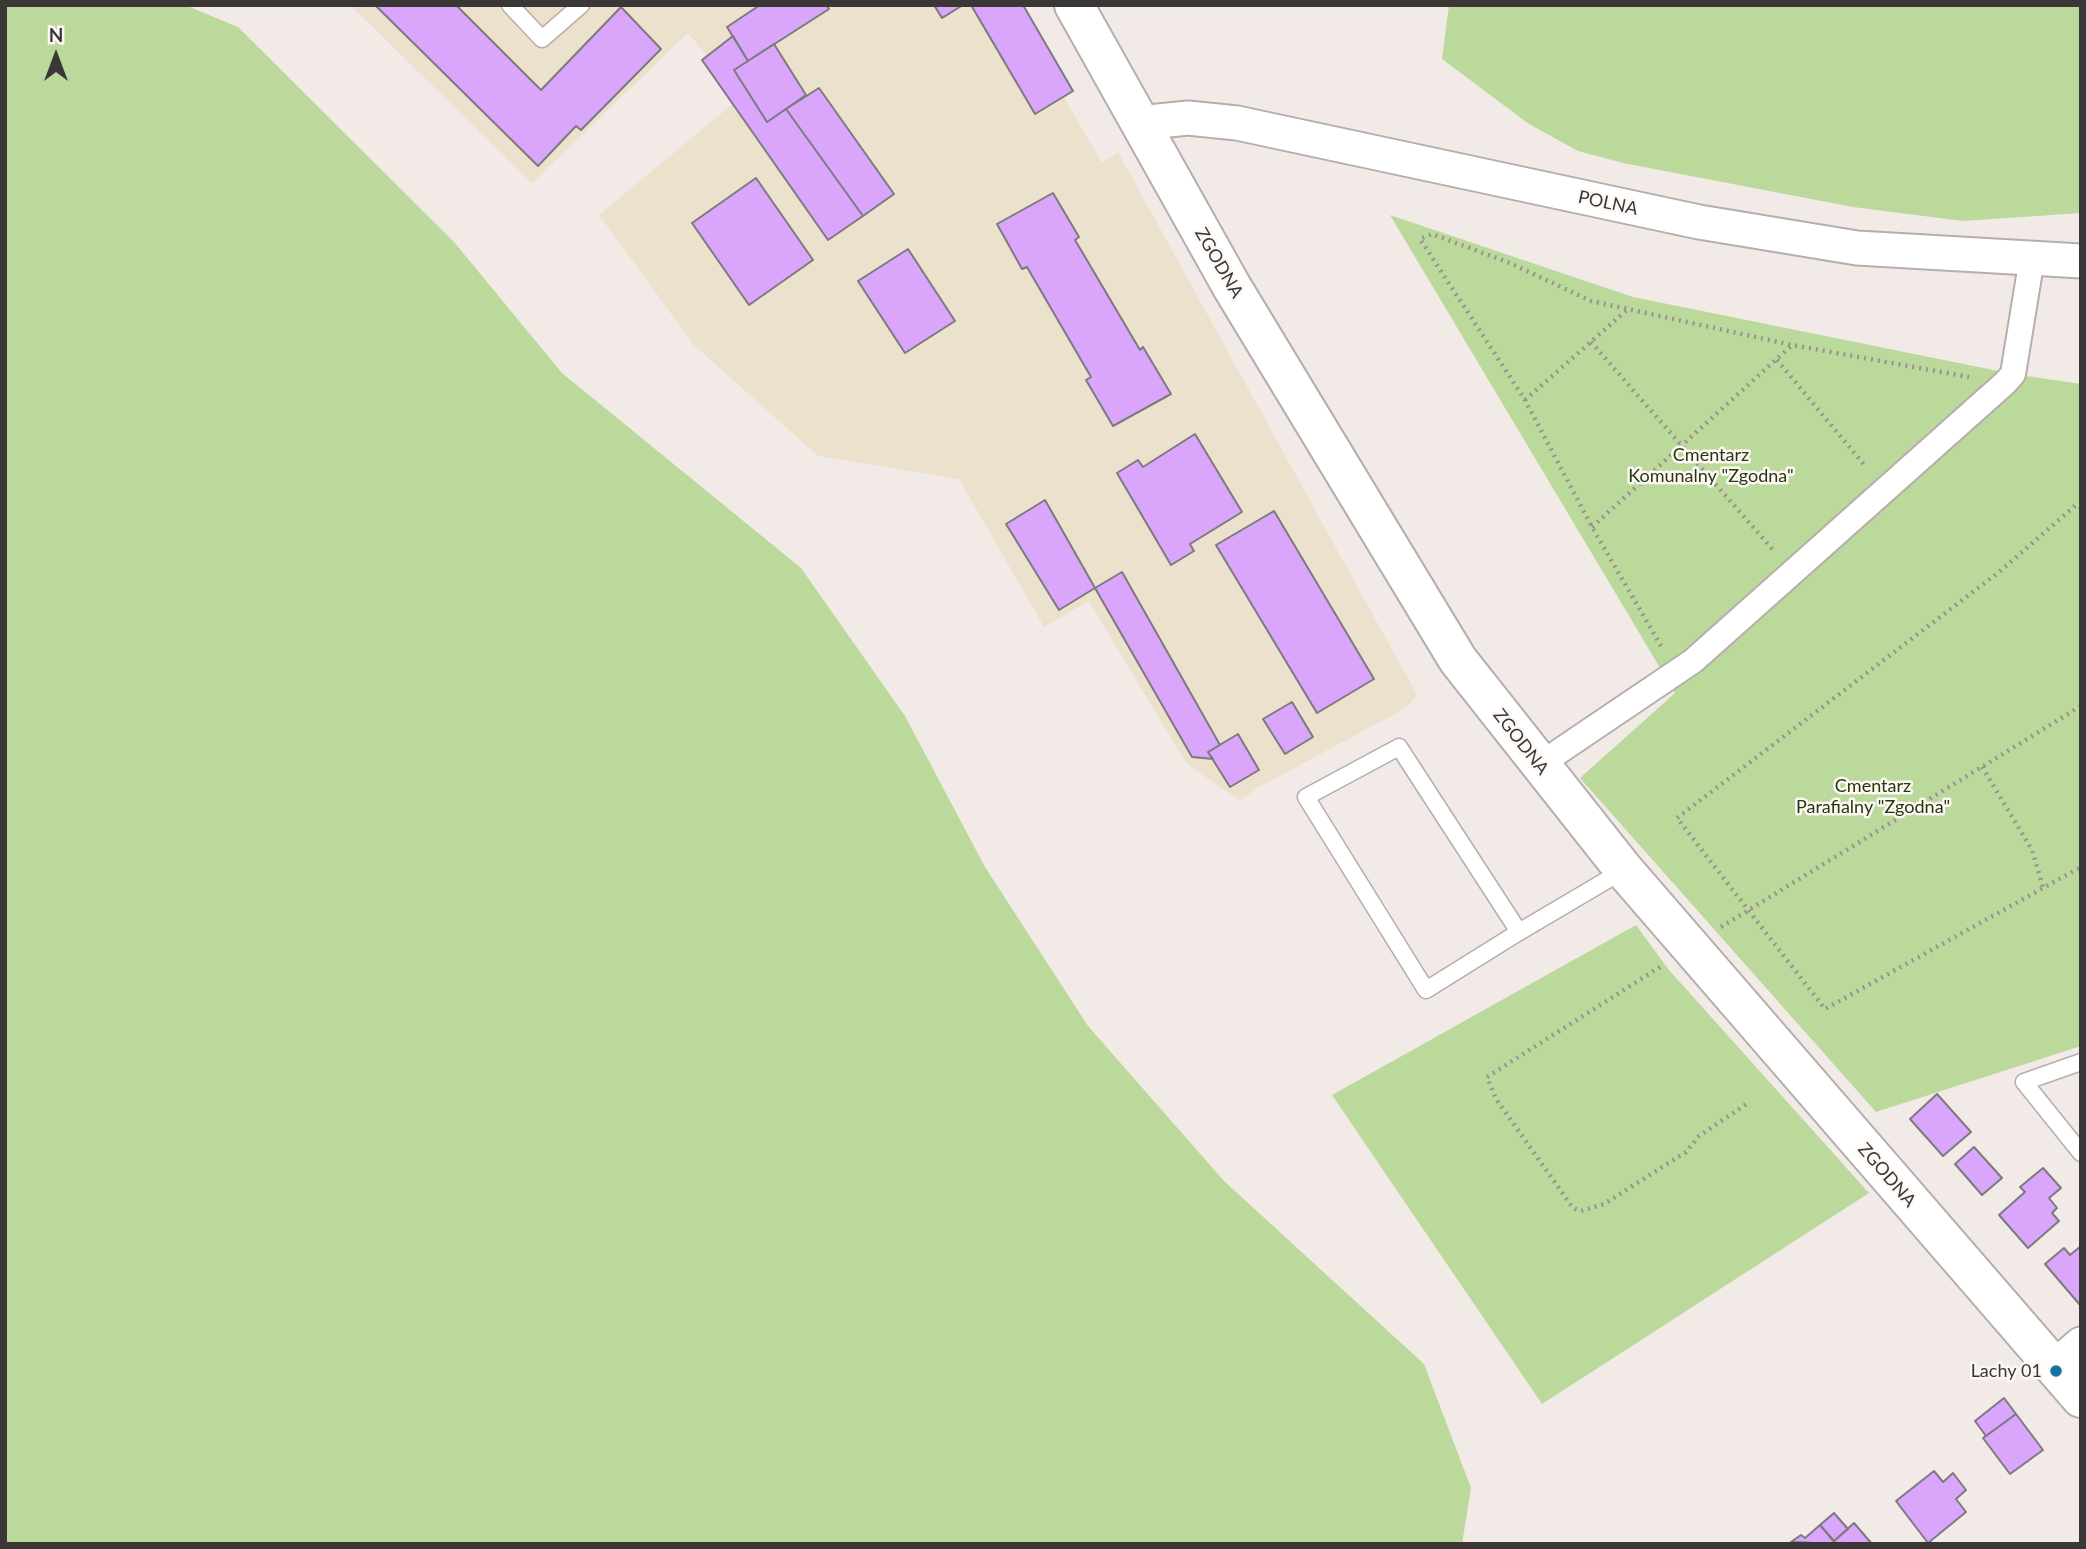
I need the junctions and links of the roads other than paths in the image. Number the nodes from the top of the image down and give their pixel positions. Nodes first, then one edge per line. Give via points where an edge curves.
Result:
1 (510, 5) edge
2 (581, 5) edge
3 (1074, 5) edge
4 (1139, 123) junction
5 (2032, 258) junction
6 (2081, 261) edge
7 (1539, 765) junction
8 (1624, 870) junction
9 (1519, 932) junction
10 (2081, 1062) edge
11 (2081, 1153) edge
12 (2067, 1356) edge
13 (2081, 1398) edge

1 - 2 lane via 542,39
3 - 4 street, ZGODNA
4 - 5 street, POLNA via 1188,118 1237,123 1699,222 1836,244
4 - 7 street, ZGODNA via 1232,287 1458,660
5 - 6 street, POLNA
5 - 7 street via 2013,374 2006,383 1693,661
7 - 8 street, ZGODNA
8 - 9 lane
8 - 12 street, ZGODNA
9 - 9 lane via 1399,747 1306,797 1426,990
10 - 11 lane via 2024,1082
12 - 13 street, ZGODNA

